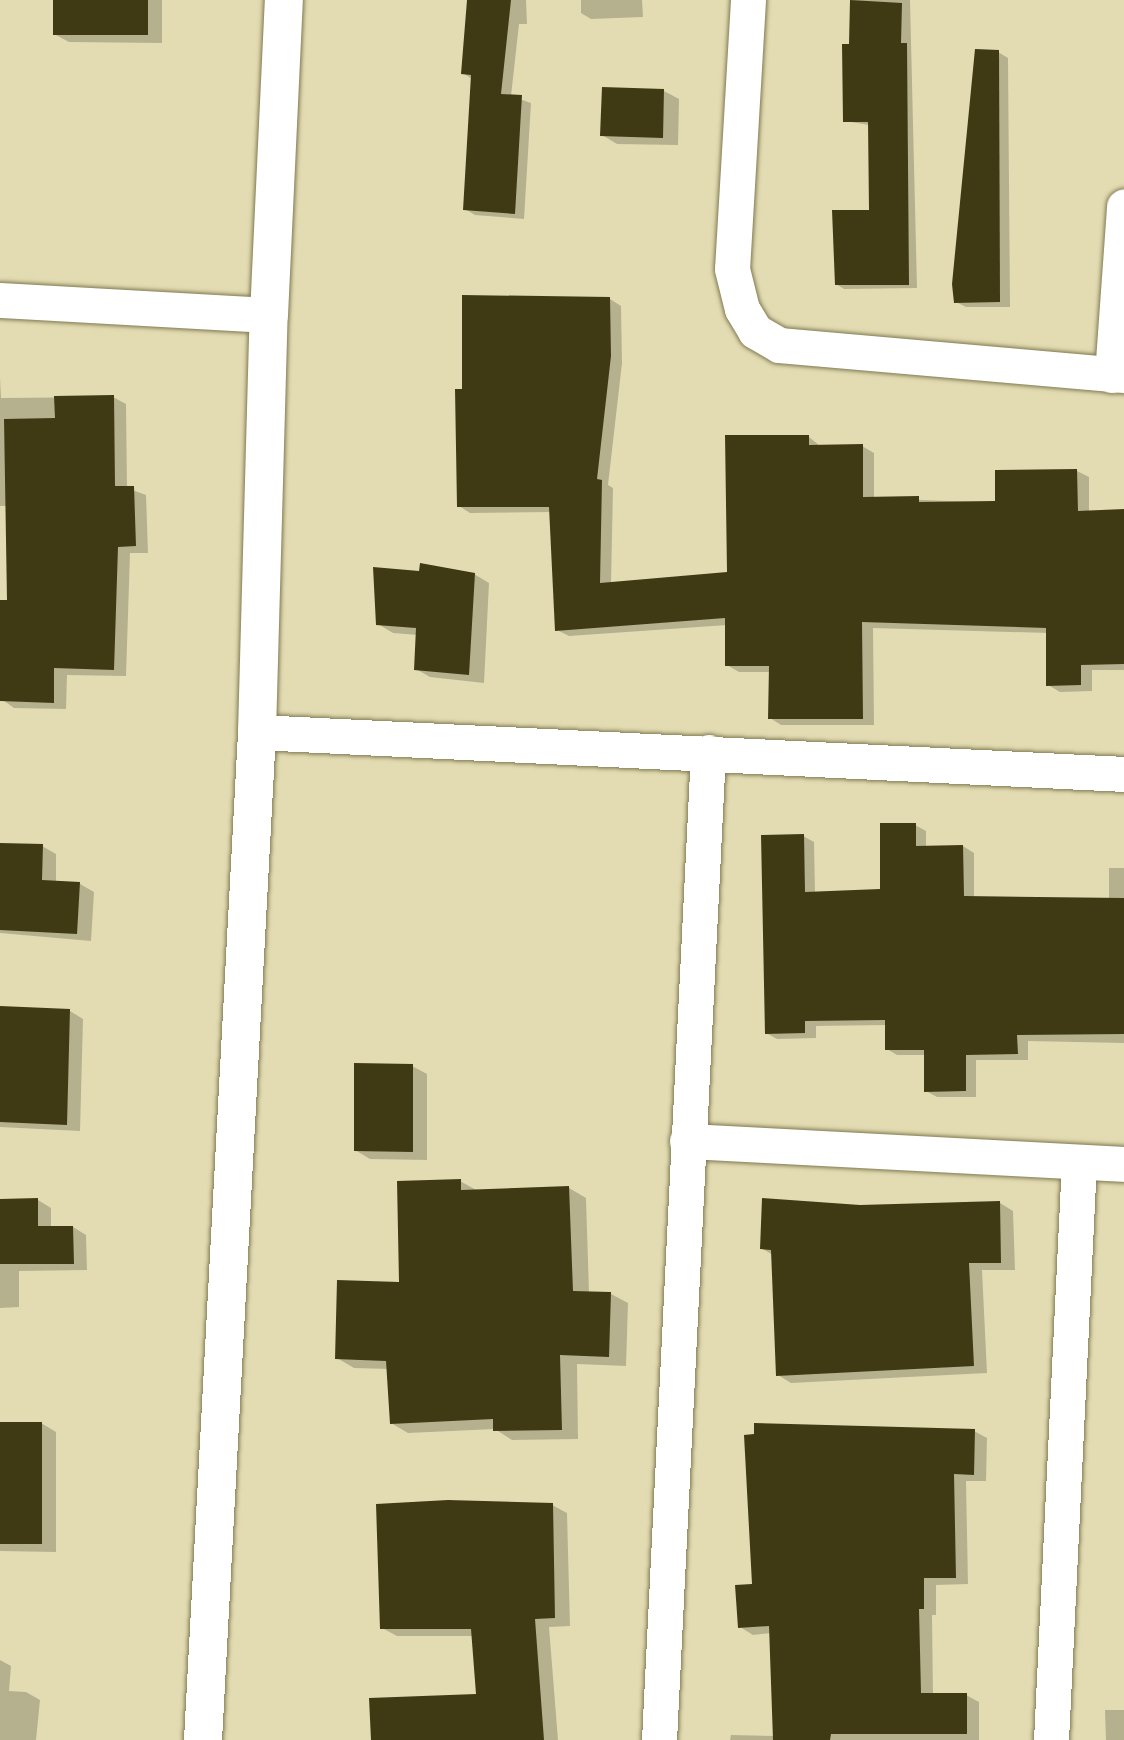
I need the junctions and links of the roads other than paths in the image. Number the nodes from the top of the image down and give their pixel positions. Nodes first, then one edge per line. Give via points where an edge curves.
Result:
1 (284, 0) edge
2 (747, 0) edge
3 (1124, 206) edge
4 (0, 300) edge
5 (268, 315) junction
6 (1118, 375) edge
7 (257, 732) junction
8 (708, 752) junction
9 (1124, 774) edge
10 (687, 1141) junction
11 (1079, 1162) junction
12 (1124, 1164) edge
13 (203, 1740) edge
14 (659, 1740) edge
15 (1051, 1740) edge

1 - 5 street
2 - 6 street via 732,270 742,309 755,331 779,345
3 - 6 street
4 - 5 street
5 - 7 street
7 - 8 street
7 - 13 street
8 - 9 street
8 - 10 street
10 - 11 street
10 - 14 street
11 - 12 street
11 - 15 street

